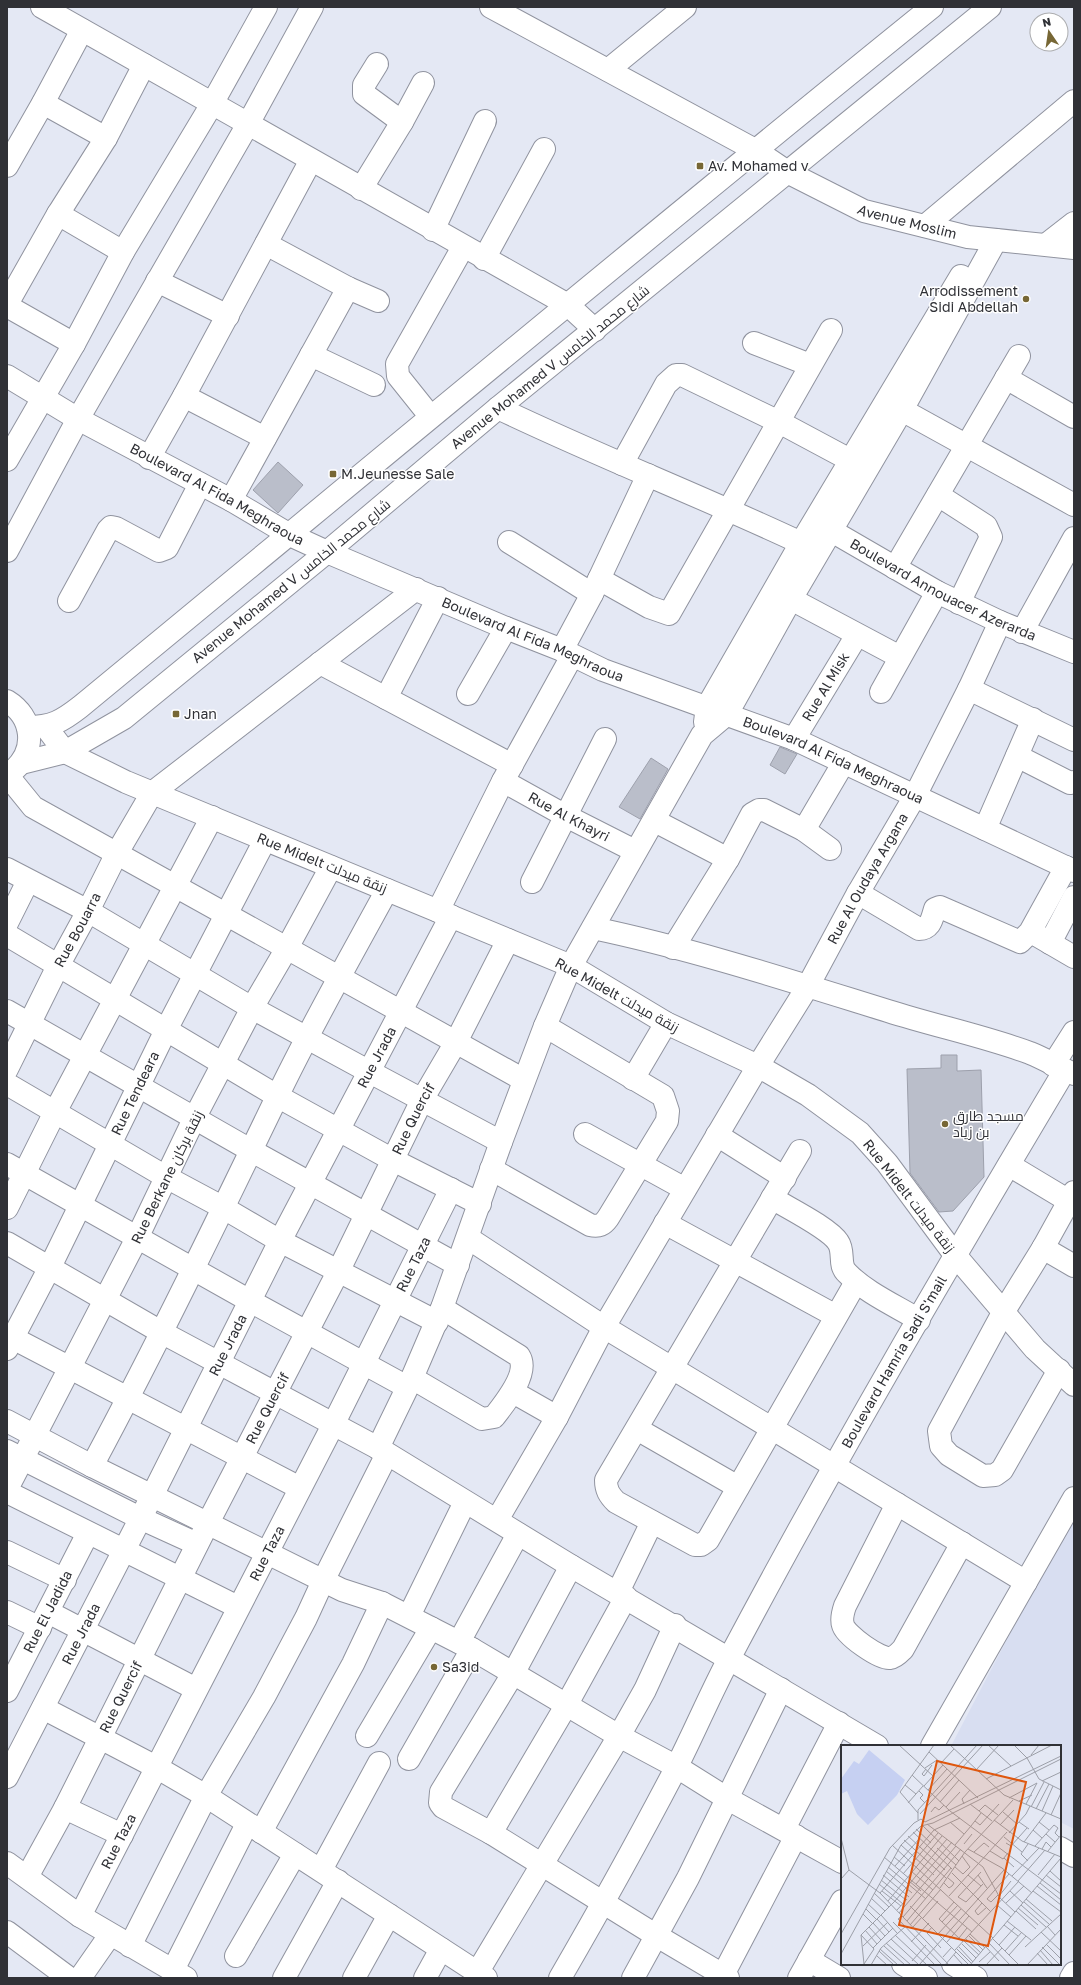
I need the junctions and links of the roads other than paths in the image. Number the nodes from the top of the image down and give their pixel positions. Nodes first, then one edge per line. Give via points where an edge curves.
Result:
1 (266, 7) edge
2 (312, 7) edge
3 (491, 7) edge
4 (685, 7) edge
5 (932, 7) edge
6 (990, 7) edge
7 (51, 9) edge
8 (82, 30) junction
9 (377, 64) dead end
10 (144, 65) junction
11 (608, 70) junction
12 (423, 83) dead end
13 (1074, 101) edge
14 (43, 103) junction
15 (212, 104) junction
16 (485, 121) dead end
17 (402, 122) junction
18 (248, 124) junction
19 (106, 138) junction
20 (544, 149) dead end
21 (755, 150) junction
22 (311, 160) junction
23 (7, 166) edge
24 (789, 173) junction
25 (361, 189) junction
26 (58, 214) junction
27 (1074, 223) edge
28 (925, 226) junction
29 (433, 230) junction
30 (990, 240) junction
31 (266, 244) junction
32 (1047, 244) junction
33 (463, 247) junction
34 (1074, 248) edge
35 (123, 252) junction
36 (484, 259) junction
37 (157, 281) junction
38 (348, 288) junction
39 (8, 300) edge
40 (378, 301) dead end
41 (568, 305) junction
42 (228, 316) junction
43 (595, 330) junction
44 (832, 330) dead end
45 (754, 343) dead end
46 (74, 344) junction
47 (311, 355) junction
48 (1019, 356) dead end
49 (810, 365) junction
50 (7, 376) edge
51 (1006, 378) junction
52 (374, 385) dead end
53 (184, 396) junction
54 (43, 399) junction
55 (498, 408) junction
56 (902, 410) junction
57 (430, 416) junction
58 (1074, 417) edge
59 (78, 419) junction
60 (779, 422) junction
61 (265, 438) junction
62 (966, 446) junction
63 (149, 458) junction
64 (7, 460) edge
65 (850, 460) junction
66 (622, 464) junction
67 (648, 475) junction
68 (200, 484) junction
69 (938, 495) junction
70 (231, 500) junction
71 (1074, 505) edge
72 (728, 509) junction
73 (823, 526) junction
74 (290, 534) junction
75 (1074, 538) edge
76 (509, 542) dead end
77 (801, 543) junction
78 (7, 551) edge
79 (327, 552) junction
80 (895, 568) junction
81 (596, 587) junction
82 (416, 589) junction
83 (937, 592) junction
84 (438, 598) junction
85 (791, 599) junction
86 (69, 601) dead end
87 (959, 603) junction
88 (1000, 622) junction
89 (506, 628) junction
90 (1022, 632) junction
91 (857, 635) junction
92 (1074, 652) edge
93 (567, 653) junction
94 (900, 657) junction
95 (320, 663) junction
96 (969, 688) junction
97 (881, 692) dead end
98 (468, 694) dead end
99 (386, 698) junction
100 (7, 701) edge
101 (717, 710) junction
102 (1034, 719) junction
103 (37, 727) junction
104 (605, 739) dead end
105 (794, 739) junction
106 (1074, 740) edge
107 (65, 752) junction
108 (1017, 756) junction
109 (844, 762) junction
110 (12, 771) edge
111 (508, 773) junction
112 (1074, 782) edge
113 (152, 793) junction
114 (915, 796) junction
115 (566, 816) junction
116 (212, 817) junction
117 (655, 821) junction
118 (985, 829) junction
119 (804, 830) junction
120 (265, 840) junction
121 (830, 849) dead end
122 (635, 851) junction
123 (117, 853) junction
124 (728, 859) junction
125 (331, 867) junction
126 (7, 869) edge
127 (1070, 869) edge
128 (28, 881) junction
129 (532, 882) dead end
130 (176, 886) junction
131 (388, 890) junction
132 (858, 893) junction
133 (1074, 897) edge
134 (88, 911) junction
135 (444, 913) junction
136 (226, 914) junction
137 (7, 924) edge
138 (593, 928) junction
139 (1030, 932) junction
140 (7, 935) edge
141 (508, 940) junction
142 (1050, 943) junction
143 (144, 944) junction
144 (287, 948) junction
145 (673, 948) junction
146 (1074, 957) edge
147 (58, 966) junction
148 (570, 966) junction
149 (195, 974) junction
150 (339, 979) junction
151 (808, 986) junction
152 (114, 1000) junction
153 (252, 1008) junction
154 (7, 1011) edge
155 (400, 1012) junction
156 (30, 1024) junction
157 (666, 1024) junction
158 (545, 1026) junction
159 (166, 1030) junction
160 (1074, 1032) edge
161 (308, 1038) junction
162 (456, 1042) junction
163 (85, 1056) junction
164 (224, 1065) junction
165 (758, 1066) junction
166 (7, 1069) edge
167 (1064, 1070) edge
168 (368, 1072) junction
169 (634, 1079) junction
170 (524, 1080) junction
171 (7, 1084) edge
172 (137, 1086) junction
173 (278, 1096) junction
174 (422, 1100) junction
175 (55, 1112) junction
176 (195, 1117) junction
177 (338, 1130) junction
178 (585, 1134) dead end
179 (717, 1135) junction
180 (501, 1142) junction
181 (110, 1144) junction
182 (252, 1151) junction
183 (800, 1151) dead end
184 (393, 1160) junction
185 (640, 1164) junction
186 (1009, 1165) junction
187 (15, 1169) edge
188 (491, 1169) junction
189 (166, 1177) junction
190 (785, 1178) junction
191 (310, 1183) junction
192 (451, 1189) junction
193 (686, 1189) junction
194 (1072, 1196) edge
195 (772, 1198) junction
196 (480, 1204) junction
197 (80, 1205) junction
198 (222, 1207) junction
199 (7, 1208) edge
200 (367, 1215) junction
201 (665, 1223) junction
202 (137, 1238) junction
203 (468, 1238) junction
204 (280, 1241) junction
205 (7, 1243) edge
206 (423, 1245) junction
207 (1043, 1248) junction
208 (955, 1254) junction
209 (734, 1262) junction
210 (458, 1264) junction
211 (1074, 1266) edge
212 (50, 1267) junction
213 (192, 1269) junction
214 (338, 1272) junction
215 (856, 1282) junction
216 (105, 1300) junction
217 (250, 1301) junction
218 (395, 1302) junction
219 (1004, 1311) junction
220 (440, 1315) junction
221 (836, 1316) junction
222 (918, 1320) junction
223 (604, 1327) junction
224 (161, 1332) junction
225 (307, 1333) junction
226 (9, 1341) edge
227 (219, 1362) junction
228 (364, 1362) junction
229 (71, 1368) junction
230 (672, 1368) junction
231 (1070, 1379) edge
232 (410, 1383) junction
233 (513, 1392) junction
234 (275, 1394) junction
235 (128, 1398) junction
236 (557, 1417) junction
237 (7, 1421) edge
238 (333, 1425) junction
239 (186, 1428) junction
240 (637, 1429) junction
241 (772, 1429) junction
242 (33, 1435) junction
243 (383, 1451) junction
244 (14, 1455) edge
245 (242, 1457) junction
246 (92, 1466) junction
247 (834, 1466) junction
248 (738, 1487) junction
249 (300, 1488) junction
250 (7, 1490) edge
251 (152, 1496) junction
252 (1074, 1498) edge
253 (465, 1502) junction
254 (897, 1504) junction
255 (140, 1518) junction
256 (497, 1520) junction
257 (652, 1522) junction
258 (208, 1523) junction
259 (88, 1533) junction
260 (518, 1534) junction
261 (962, 1543) junction
262 (197, 1544) junction
263 (124, 1550) junction
264 (7, 1552) edge
265 (267, 1552) junction
266 (571, 1566) junction
267 (180, 1578) junction
268 (65, 1580) junction
269 (323, 1581) junction
270 (1026, 1582) junction
271 (622, 1595) junction
272 (382, 1603) junction
273 (238, 1607) junction
274 (7, 1612) edge
275 (409, 1616) junction
276 (44, 1620) junction
277 (675, 1626) junction
278 (431, 1628) junction
279 (83, 1629) junction
280 (465, 1646) junction
281 (140, 1658) junction
282 (729, 1658) junction
283 (514, 1672) junction
284 (9, 1681) edge
285 (196, 1689) junction
286 (781, 1689) junction
287 (567, 1704) junction
288 (43, 1708) junction
289 (839, 1723) junction
290 (366, 1736) dead end
291 (619, 1736) junction
292 (100, 1738) junction
293 (876, 1745) edge
294 (933, 1745) edge
295 (409, 1759) dead end
296 (379, 1762) dead end
297 (156, 1767) junction
298 (677, 1767) junction
299 (7, 1776) edge
300 (206, 1796) junction
301 (728, 1799) junction
302 (65, 1808) junction
303 (254, 1828) junction
304 (491, 1833) junction
305 (790, 1833) junction
306 (122, 1836) junction
307 (1061, 1849) edge
308 (295, 1854) junction
309 (1074, 1856) edge
310 (841, 1861) edge
311 (542, 1865) junction
312 (13, 1869) edge
313 (330, 1876) junction
314 (603, 1903) junction
315 (841, 1905) edge
316 (389, 1915) junction
317 (80, 1916) junction
318 (836, 1924) edge
319 (7, 1932) edge
320 (110, 1935) junction
321 (657, 1936) junction
322 (130, 1946) junction
323 (441, 1949) junction
324 (236, 1956) dead end
325 (904, 1965) edge
326 (955, 1965) edge
327 (804, 1969) edge
328 (1074, 1973) edge
329 (180, 1974) edge
330 (482, 1975) edge
331 (716, 1975) edge
332 (69, 1978) edge
333 (80, 1978) edge
334 (284, 1978) edge
335 (354, 1978) edge
336 (425, 1978) edge
337 (560, 1978) edge
338 (633, 1978) edge
339 (839, 1978) edge
340 (926, 1978) edge
341 (976, 1978) edge
342 (1071, 1978) edge

1 - 15 street
2 - 18 street
3 - 11 street, Avenue Moslim
4 - 11 street
5 - 21 street
6 - 24 street, Avenue Mohamed V شارع محمد الخامس
7 - 8 street
8 - 10 street
8 - 14 street
9 - 17 street via 364,85 364,94
10 - 15 street
10 - 19 street
11 - 21 street, Avenue Moslim
12 - 17 street
13 - 28 street
14 - 19 street
14 - 23 street
15 - 18 street
15 - 35 street
16 - 29 street
17 - 25 street
18 - 22 street
18 - 37 street
19 - 26 street
20 - 36 street
21 - 24 street, Avenue Moslim
21 - 41 street
22 - 25 street
22 - 31 street
24 - 28 street, Avenue Moslim via 864,211
24 - 43 street, Avenue Mohamed V شارع محمد الخامس
25 - 29 street
26 - 35 street
26 - 39 street
27 - 32 street
28 - 30 street, Avenue Moslim
29 - 33 street
30 - 32 street, Avenue Moslim
30 - 56 street
30 - 65 street
31 - 38 street
31 - 42 street
32 - 34 street, Avenue Moslim
33 - 36 street
33 - 57 street via 396,364 398,376
35 - 46 street
36 - 41 street
37 - 42 street
37 - 59 street
38 - 40 street
38 - 47 street
39 - 46 street
41 - 43 street
41 - 57 street
42 - 53 street
43 - 55 street, Avenue Mohamed V شارع محمد الخامس
44 - 49 street
45 - 49 street
46 - 54 street
47 - 52 street
47 - 61 street
48 - 51 street
49 - 60 street
50 - 54 street, Boulevard Al Fida Meghraoua
51 - 58 street
51 - 62 street
53 - 61 street
53 - 63 street
54 - 59 street, Boulevard Al Fida Meghraoua
54 - 64 street
55 - 66 street
55 - 79 street, Avenue Mohamed V شارع محمد الخامس
56 - 62 street
56 - 73 street
57 - 74 street
59 - 63 street, Boulevard Al Fida Meghraoua
59 - 78 street
60 - 65 street
60 - 66 street via 682,375 676,375 666,384
60 - 72 street
61 - 70 street
62 - 69 street
62 - 71 street
63 - 68 street, Boulevard Al Fida Meghraoua
65 - 73 street
66 - 67 street
67 - 72 street
67 - 81 street, Rue Jrada
68 - 70 street, Boulevard Al Fida Meghraoua
68 - 86 street via 167,548 163,551 116,528 108,530
69 - 80 street
69 - 87 street via 986,526 992,537
70 - 74 street, Boulevard Al Fida Meghraoua
72 - 77 street
72 - 81 street via 669,614
73 - 77 street
73 - 80 street, Boulevard Annouacer Azerarda
73 - 85 street
74 - 79 street, Boulevard Al Fida Meghraoua
74 - 103 street via 66,717
75 - 90 street
76 - 81 street
77 - 101 street
79 - 82 street, Boulevard Al Fida Meghraoua
79 - 107 street, Avenue Mohamed V شارع محمد الخامس via 124,718
80 - 83 street, Boulevard Annouacer Azerarda
81 - 93 street, Rue Jrada
82 - 84 street, Boulevard Al Fida Meghraoua
82 - 95 street
83 - 87 street, Boulevard Annouacer Azerarda
83 - 94 street
84 - 89 street, Boulevard Al Fida Meghraoua
84 - 99 street
85 - 91 street
85 - 101 street
87 - 88 street, Boulevard Annouacer Azerarda
88 - 90 street, Boulevard Annouacer Azerarda
88 - 96 street, Rue Al Oudaya Argana
89 - 93 street, Boulevard Al Fida Meghraoua
89 - 98 street
90 - 92 street, Boulevard Annouacer Azerarda
91 - 94 street
91 - 105 street, Rue Al Misk
93 - 101 street, Boulevard Al Fida Meghraoua via 603,670
93 - 111 street, Rue Jrada
94 - 97 street
95 - 99 street, Rue Al Khayri
95 - 113 street
96 - 102 street
96 - 114 street, Rue Al Oudaya Argana
99 - 111 street, Rue Al Khayri
100 - 103 street, Rue Midelt زنقة ميدلت
101 - 105 street, Boulevard Al Fida Meghraoua
101 - 117 street
102 - 106 street
102 - 108 street
103 - 107 street, Rue Midelt زنقة ميدلت
103 - 110 street via 30,734 28,750
104 - 115 street
105 - 109 street, Boulevard Al Fida Meghraoua
107 - 110 street, Avenue Mohamed V شارع محمد الخامس
107 - 113 street, Rue Midelt زنقة ميدلت
108 - 112 street via 1070,783
108 - 118 street
109 - 114 street, Boulevard Al Fida Meghraoua
109 - 119 street
110 - 123 street via 33,807
111 - 115 street, Rue Al Khayri
111 - 135 street, Rue Jrada
113 - 116 street, Rue Midelt زنقة ميدلت
113 - 123 street, Rue Bouarra
114 - 118 street, Boulevard Al Fida Meghraoua
114 - 132 street, Rue Al Oudaya Argana
115 - 122 street, Rue Al Khayri
115 - 129 street
116 - 120 street, Rue Midelt زنقة ميدلت
116 - 130 street
117 - 122 street
117 - 124 street
118 - 127 street, Boulevard Al Fida Meghraoua
119 - 121 street
119 - 124 street via 764,810 759,810 752,814
120 - 125 street, Rue Midelt زنقة ميدلت
120 - 136 street, Rue Tendeara
122 - 138 street
123 - 130 street
123 - 134 street, Rue Bouarra
124 - 145 street
125 - 131 street, Rue Midelt زنقة ميدلت
125 - 144 street, Rue Berkane زنقة بركان
126 - 128 street
127 - 139 street
128 - 134 street
128 - 137 street
130 - 136 street
130 - 143 street
131 - 135 street, Rue Midelt زنقة ميدلت
131 - 150 street
132 - 139 street via 919,929 928,926 935,909 940,907 1016,941 1023,940
132 - 151 street, Rue Al Oudaya Argana
133 - 142 street
134 - 143 street
134 - 147 street, Rue Bouarra
135 - 141 street, Rue Midelt زنقة ميدلت
135 - 155 street, Rue Jrada
136 - 144 street
136 - 149 street, Rue Tendeara
138 - 145 street
138 - 148 street
139 - 142 street
140 - 147 street
141 - 148 street, Rue Midelt زنقة ميدلت
141 - 162 street, Rue Quercif
142 - 146 street
143 - 149 street
143 - 152 street
144 - 150 street
144 - 153 street, Rue Berkane زنقة بركان
145 - 151 street
147 - 152 street
147 - 156 street, Rue Bouarra
148 - 157 street, Rue Midelt زنقة ميدلت
148 - 158 street
149 - 153 street
149 - 159 street, Rue Tendeara
150 - 155 street
150 - 161 street
151 - 165 street, Rue Al Oudaya Argana
151 - 167 street via 997,1042 1032,1054
152 - 159 street
152 - 163 street
153 - 161 street
153 - 164 street, Rue Berkane زنقة بركان
154 - 156 street
155 - 162 street
155 - 168 street, Rue Jrada
156 - 163 street
156 - 166 street, Rue Bouarra
157 - 165 street, Rue Midelt زنقة ميدلت
157 - 169 street
158 - 169 street
158 - 170 street
159 - 164 street
159 - 172 street, Rue Tendeara
160 - 167 street, Boulevard Hamria Sadi S'mail
161 - 168 street
161 - 173 street
162 - 170 street
162 - 174 street, Rue Quercif
163 - 172 street
163 - 175 street
164 - 173 street
164 - 176 street, Rue Berkane زنقة بركان
165 - 179 street, Rue Al Oudaya Argana
165 - 208 street, Rue Midelt زنقة ميدلت via 808,1095 860,1133 887,1163
167 - 186 street, Boulevard Hamria Sadi S'mail
168 - 174 street
168 - 177 street, Rue Jrada
169 - 185 street via 663,1096 668,1111 668,1121
170 - 180 street
171 - 175 street
172 - 176 street
172 - 181 street, Rue Tendeara
173 - 177 street
173 - 182 street
174 - 180 street
174 - 184 street, Rue Quercif
175 - 181 street
175 - 187 street
176 - 182 street
176 - 189 street, Rue Berkane زنقة بركان
177 - 184 street
177 - 191 street, Rue Jrada
178 - 185 street
179 - 190 street
179 - 193 street, Rue Al Oudaya Argana
180 - 188 street
181 - 189 street
181 - 197 street, Rue Tendeara
182 - 191 street
182 - 198 street
183 - 190 street
184 - 192 street
184 - 200 street, Rue Quercif
185 - 188 street via 604,1224 597,1227
185 - 193 street
186 - 194 street
186 - 208 street, Boulevard Hamria Sadi S'mail
187 - 197 street
187 - 199 street
188 - 196 street
189 - 198 street
189 - 202 street, Rue Berkane زنقة بركان
190 - 195 street
191 - 200 street
191 - 204 street, Rue Jrada
192 - 196 street
192 - 206 street, Rue Taza
193 - 201 street, Rue Al Oudaya Argana
194 - 207 street
195 - 209 street
195 - 215 street via 832,1235 842,1250 842,1267
196 - 203 street
197 - 202 street
197 - 212 street, Rue Tendeara
198 - 204 street
198 - 213 street
200 - 206 street
200 - 214 street, Rue Quercif
201 - 209 street
201 - 223 street, Rue Al Oudaya Argana
202 - 213 street
202 - 216 street, Rue Berkane زنقة بركان
203 - 210 street
203 - 223 street
204 - 214 street
204 - 217 street, Rue Jrada
205 - 212 street
206 - 210 street
206 - 218 street, Rue Taza
207 - 211 street
207 - 219 street
208 - 219 street, Rue Midelt زنقة ميدلت
208 - 222 street, Boulevard Hamria Sadi S'mail
209 - 221 street
209 - 230 street
210 - 220 street
212 - 216 street
212 - 226 street, Rue Tendeara
213 - 217 street
213 - 224 street
214 - 218 street
214 - 225 street, Rue Quercif
215 - 221 street
215 - 222 street
216 - 224 street
216 - 229 street, Rue Berkane زنقة بركان
217 - 225 street
217 - 227 street, Rue Jrada
218 - 220 street
218 - 228 street, Rue Taza
219 - 231 street, Rue Midelt زنقة ميدلت via 1036,1349
219 - 231 street via 939,1431 942,1446 949,1456 983,1476 996,1475
220 - 232 street
220 - 233 street via 520,1356 523,1363
221 - 241 street
222 - 247 street, Boulevard Hamria Sadi S'mail
223 - 230 street
223 - 236 street, Rue Al Oudaya Argana
224 - 227 street
224 - 235 street
225 - 228 street
225 - 234 street, Rue Quercif
226 - 229 street
227 - 234 street
227 - 239 street, Rue Jrada
228 - 232 street
228 - 238 street, Rue Taza
229 - 235 street
229 - 242 street, Rue Berkane زنقة بركان
230 - 240 street
230 - 241 street
232 - 233 street via 482,1419 494,1417
232 - 243 street
233 - 236 street
234 - 238 street
234 - 245 street, Rue Quercif
235 - 239 street
235 - 246 street
236 - 256 street, Rue Al Oudaya Argana
237 - 242 street
238 - 243 street
238 - 249 street, Rue Taza
239 - 245 street
239 - 251 street, Rue Jrada
240 - 248 street
240 - 257 street via 606,1480 606,1487 610,1497 616,1502
241 - 247 street
241 - 248 street
242 - 244 street, Rue Berkane زنقة بركان
242 - 246 street
243 - 253 street
243 - 269 street
244 - 250 street, Rue Berkane زنقة بركان
244 - 255 street
245 - 249 street
245 - 258 street, Rue Quercif
246 - 251 street
247 - 254 street
247 - 282 street, Boulevard Hamria Sadi S'mail
248 - 257 street via 708,1540 701,1545 696,1545
249 - 265 street, Rue Taza
250 - 259 street
251 - 255 street, Rue Jrada
251 - 258 street
252 - 270 street
253 - 256 street
253 - 275 street
254 - 261 street
254 - 261 street via 845,1606 842,1617 848,1634 883,1658 897,1656 903,1649
255 - 262 street
255 - 263 street, Rue Jrada
256 - 260 street
257 - 271 street
258 - 262 street, Rue Quercif
258 - 265 street
259 - 263 street
259 - 268 street, Rue El Jadida
260 - 266 street
260 - 280 street
261 - 270 street
262 - 267 street, Rue Quercif
263 - 267 street
263 - 279 street, Rue Jrada
264 - 268 street
265 - 269 street
265 - 273 street, Rue Taza
266 - 271 street
266 - 283 street
267 - 273 street
267 - 281 street, Rue Quercif
268 - 276 street, Rue El Jadida
269 - 272 street
269 - 300 street via 264,1697
270 - 294 street
271 - 277 street
271 - 287 street
272 - 275 street
272 - 303 street via 353,1664
273 - 285 street, Rue Taza
274 - 276 street
275 - 278 street
276 - 279 street
276 - 284 street, Rue El Jadida
277 - 282 street
277 - 291 street via 645,1690
278 - 280 street
278 - 290 street
279 - 281 street
279 - 288 street, Rue Jrada
280 - 283 street
280 - 295 street
281 - 285 street
281 - 292 street, Rue Quercif
282 - 286 street
282 - 298 street, Boulevard Hamria Sadi S'mail
283 - 287 street
283 - 304 street via 440,1796 443,1807
285 - 297 street, Rue Taza
286 - 289 street
286 - 301 street
287 - 291 street
287 - 304 street
288 - 292 street
288 - 299 street, Rue Jrada
289 - 293 street
289 - 305 street
291 - 298 street
291 - 311 street
292 - 297 street
292 - 302 street, Rue Quercif
296 - 313 street
297 - 300 street
297 - 306 street, Rue Taza
298 - 301 street
298 - 314 street, Boulevard Hamria Sadi S'mail
300 - 303 street
300 - 322 street
301 - 305 street
301 - 321 street
302 - 306 street
302 - 312 street, Rue Quercif
303 - 308 street
303 - 329 street
304 - 311 street
305 - 310 street
305 - 331 street
306 - 317 street, Rue Taza
307 - 309 street
308 - 313 street
308 - 324 street
311 - 314 street
311 - 330 street
312 - 317 street
313 - 316 street
313 - 334 street
314 - 321 street
314 - 337 street, Boulevard Hamria Sadi S'mail
315 - 318 street
316 - 323 street
316 - 335 street
317 - 320 street
318 - 327 street
319 - 332 street
320 - 322 street
320 - 333 street
321 - 331 street
321 - 338 street
322 - 329 street
323 - 330 street
323 - 336 street
325 - 340 street
326 - 341 street
327 - 339 street
328 - 342 street

